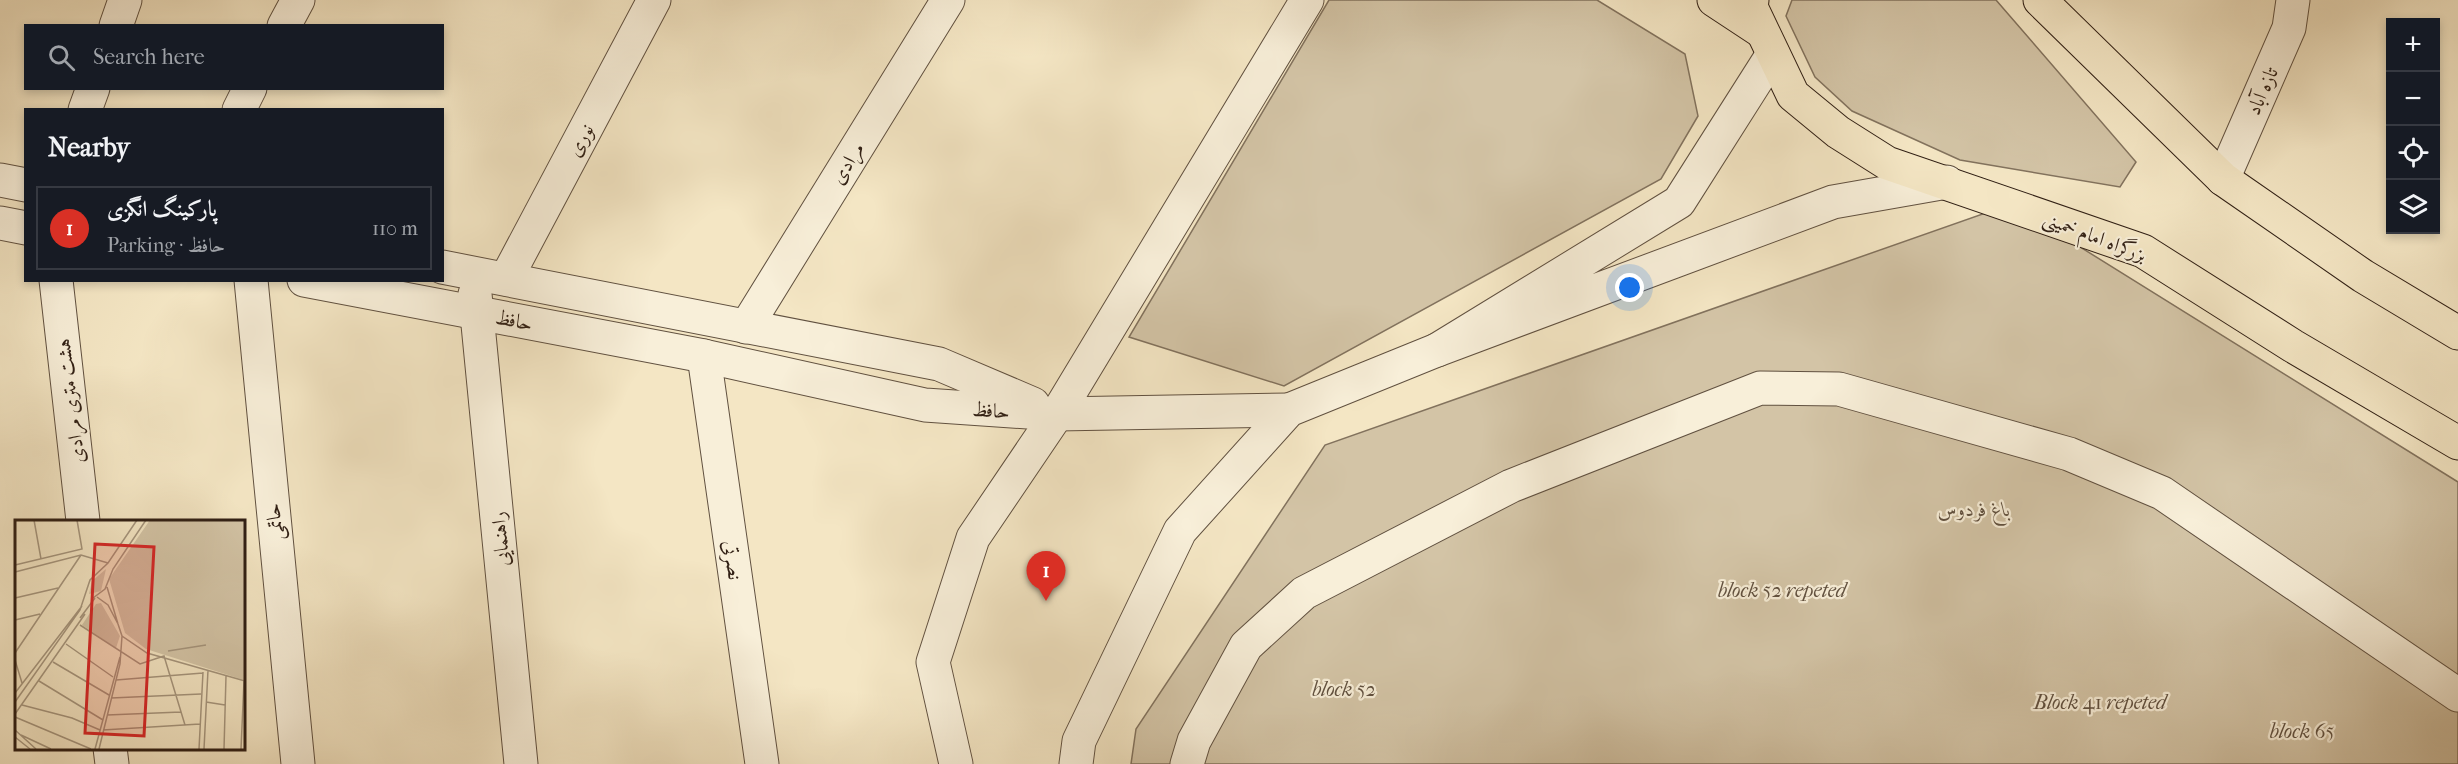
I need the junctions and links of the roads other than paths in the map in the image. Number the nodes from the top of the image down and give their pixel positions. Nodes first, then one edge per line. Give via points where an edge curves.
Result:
1 (125, 0) edge
2 (298, 0) edge
3 (654, 0) edge
4 (948, 0) edge
5 (1307, 0) edge
6 (1714, 0) edge
7 (1752, 0) edge
8 (2040, 0) edge
9 (2293, 0) edge
10 (117, 24) edge
11 (285, 24) edge
12 (1767, 43) junction
13 (92, 90) edge
14 (249, 90) edge
15 (86, 108) edge
16 (240, 108) edge
17 (2223, 179) junction
18 (0, 180) edge
19 (1947, 183) junction
20 (24, 185) edge
21 (0, 223) edge
22 (24, 228) edge
23 (457, 270) edge
24 (506, 279) junction
25 (56, 282) edge
26 (251, 282) edge
27 (315, 282) edge
28 (478, 313) junction
29 (746, 327) junction
30 (2458, 333) edge
31 (1437, 350) junction
32 (704, 356) junction
33 (1289, 410) junction
34 (1057, 414) junction
35 (2458, 443) edge
36 (84, 520) edge
37 (2458, 695) edge
38 (110, 749) edge
39 (112, 764) edge
40 (298, 764) edge
41 (521, 764) edge
42 (762, 764) edge
43 (956, 764) edge
44 (1076, 764) edge
45 (1187, 764) edge

1 - 10 street
2 - 11 street
3 - 24 street, نوری
4 - 29 street, مرادی
5 - 34 street
6 - 12 highway
7 - 12 highway, بزرگراه امام خمینی via 1751,7
8 - 17 highway
9 - 17 street, تازه آباد via 2289,28
12 - 19 highway, بزرگراه امام خمینی via 1793,95 1838,132 1887,163
12 - 31 street via 1679,202
13 - 15 street
14 - 16 street
17 - 30 highway via 2362,276
18 - 20 street
19 - 31 street via 1833,202
19 - 35 highway, بزرگراه امام خمینی via 2143,251 2293,346
21 - 22 street
23 - 24 street, حافظ
23 - 28 street, راهنمایی
24 - 29 street, حافظ
25 - 36 street, هشت متری مرادی
26 - 40 street, حاتمی
27 - 28 street, حافظ
28 - 32 street, حافظ
28 - 41 street, راهنمایی
29 - 34 street, حافظ via 939,364
31 - 33 street
32 - 34 street, حافظ via 925,405
32 - 42 street, نصرتی
33 - 34 street
33 - 44 street via 1180,531 1079,741
34 - 43 street via 973,538 933,662
37 - 45 street via 2162,493 2069,454 1839,389 1760,388 1511,486 1304,593 1246,646 1194,741
38 - 39 street

